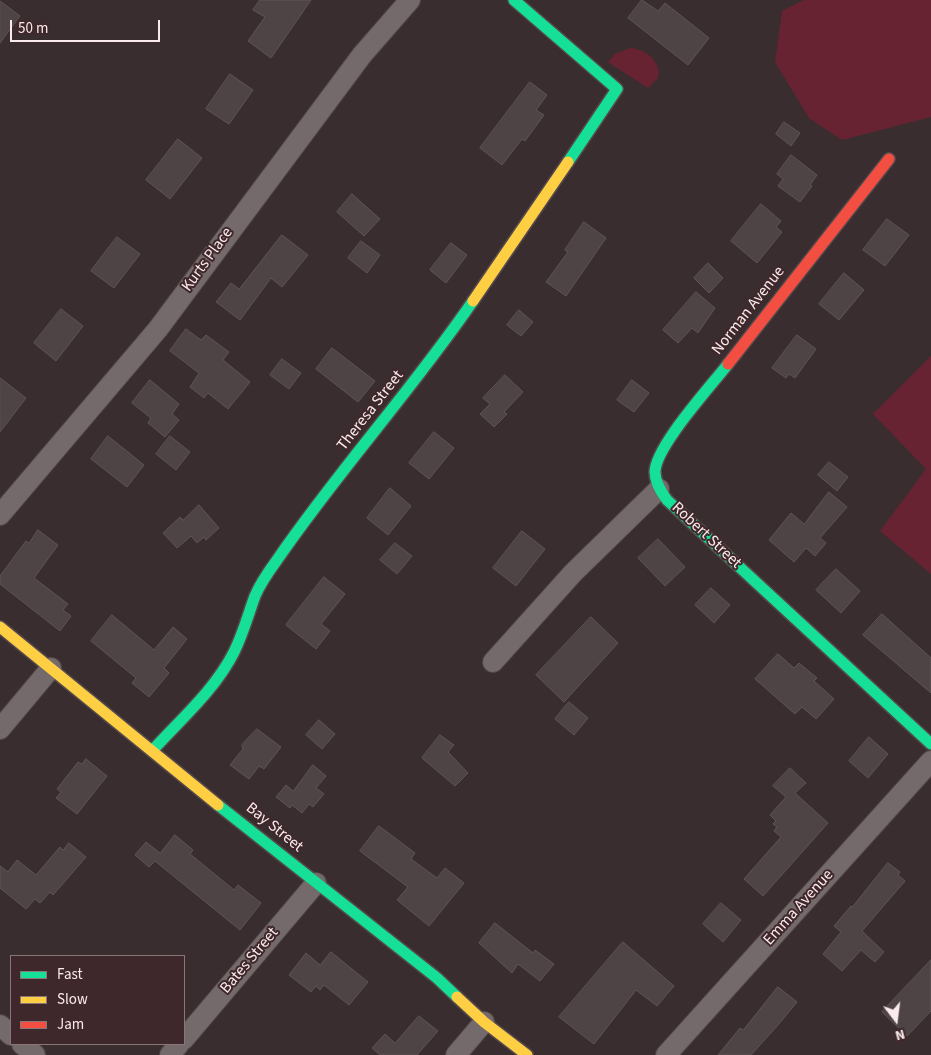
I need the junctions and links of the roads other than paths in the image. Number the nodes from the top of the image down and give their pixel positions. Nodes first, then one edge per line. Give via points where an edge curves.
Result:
1 (410, 0) edge
2 (514, 0) edge
3 (889, 159) dead end
4 (659, 489) junction
5 (0, 515) edge
6 (0, 627) edge
7 (493, 662) dead end
8 (51, 668) junction
9 (0, 728) edge
10 (931, 744) edge
11 (152, 751) junction
12 (931, 761) edge
13 (316, 883) junction
14 (484, 1022) junction
15 (0, 1025) edge
16 (10, 1034) edge
17 (185, 1037) edge
18 (23, 1045) edge
19 (178, 1045) edge
20 (35, 1055) edge
21 (170, 1055) edge
22 (456, 1055) edge
23 (527, 1055) edge
24 (666, 1055) edge

1 - 5 street, Kurts Place via 356,63 158,328
2 - 11 street, Theresa Street via 616,89 444,344 274,562 256,594 233,654 216,680
3 - 4 street, Norman Avenue via 664,446 655,462 654,477
4 - 7 street, Robert Street via 573,573
4 - 10 street, Robert Street
6 - 8 street, Bay Street
8 - 9 street
8 - 11 street, Bay Street
11 - 13 street, Bay Street
12 - 24 street, Emma Avenue
13 - 14 street, Bay Street via 437,978
13 - 17 street, Bates Street
14 - 22 street
14 - 23 street, Bay Street
15 - 16 street
18 - 20 street
19 - 21 street

